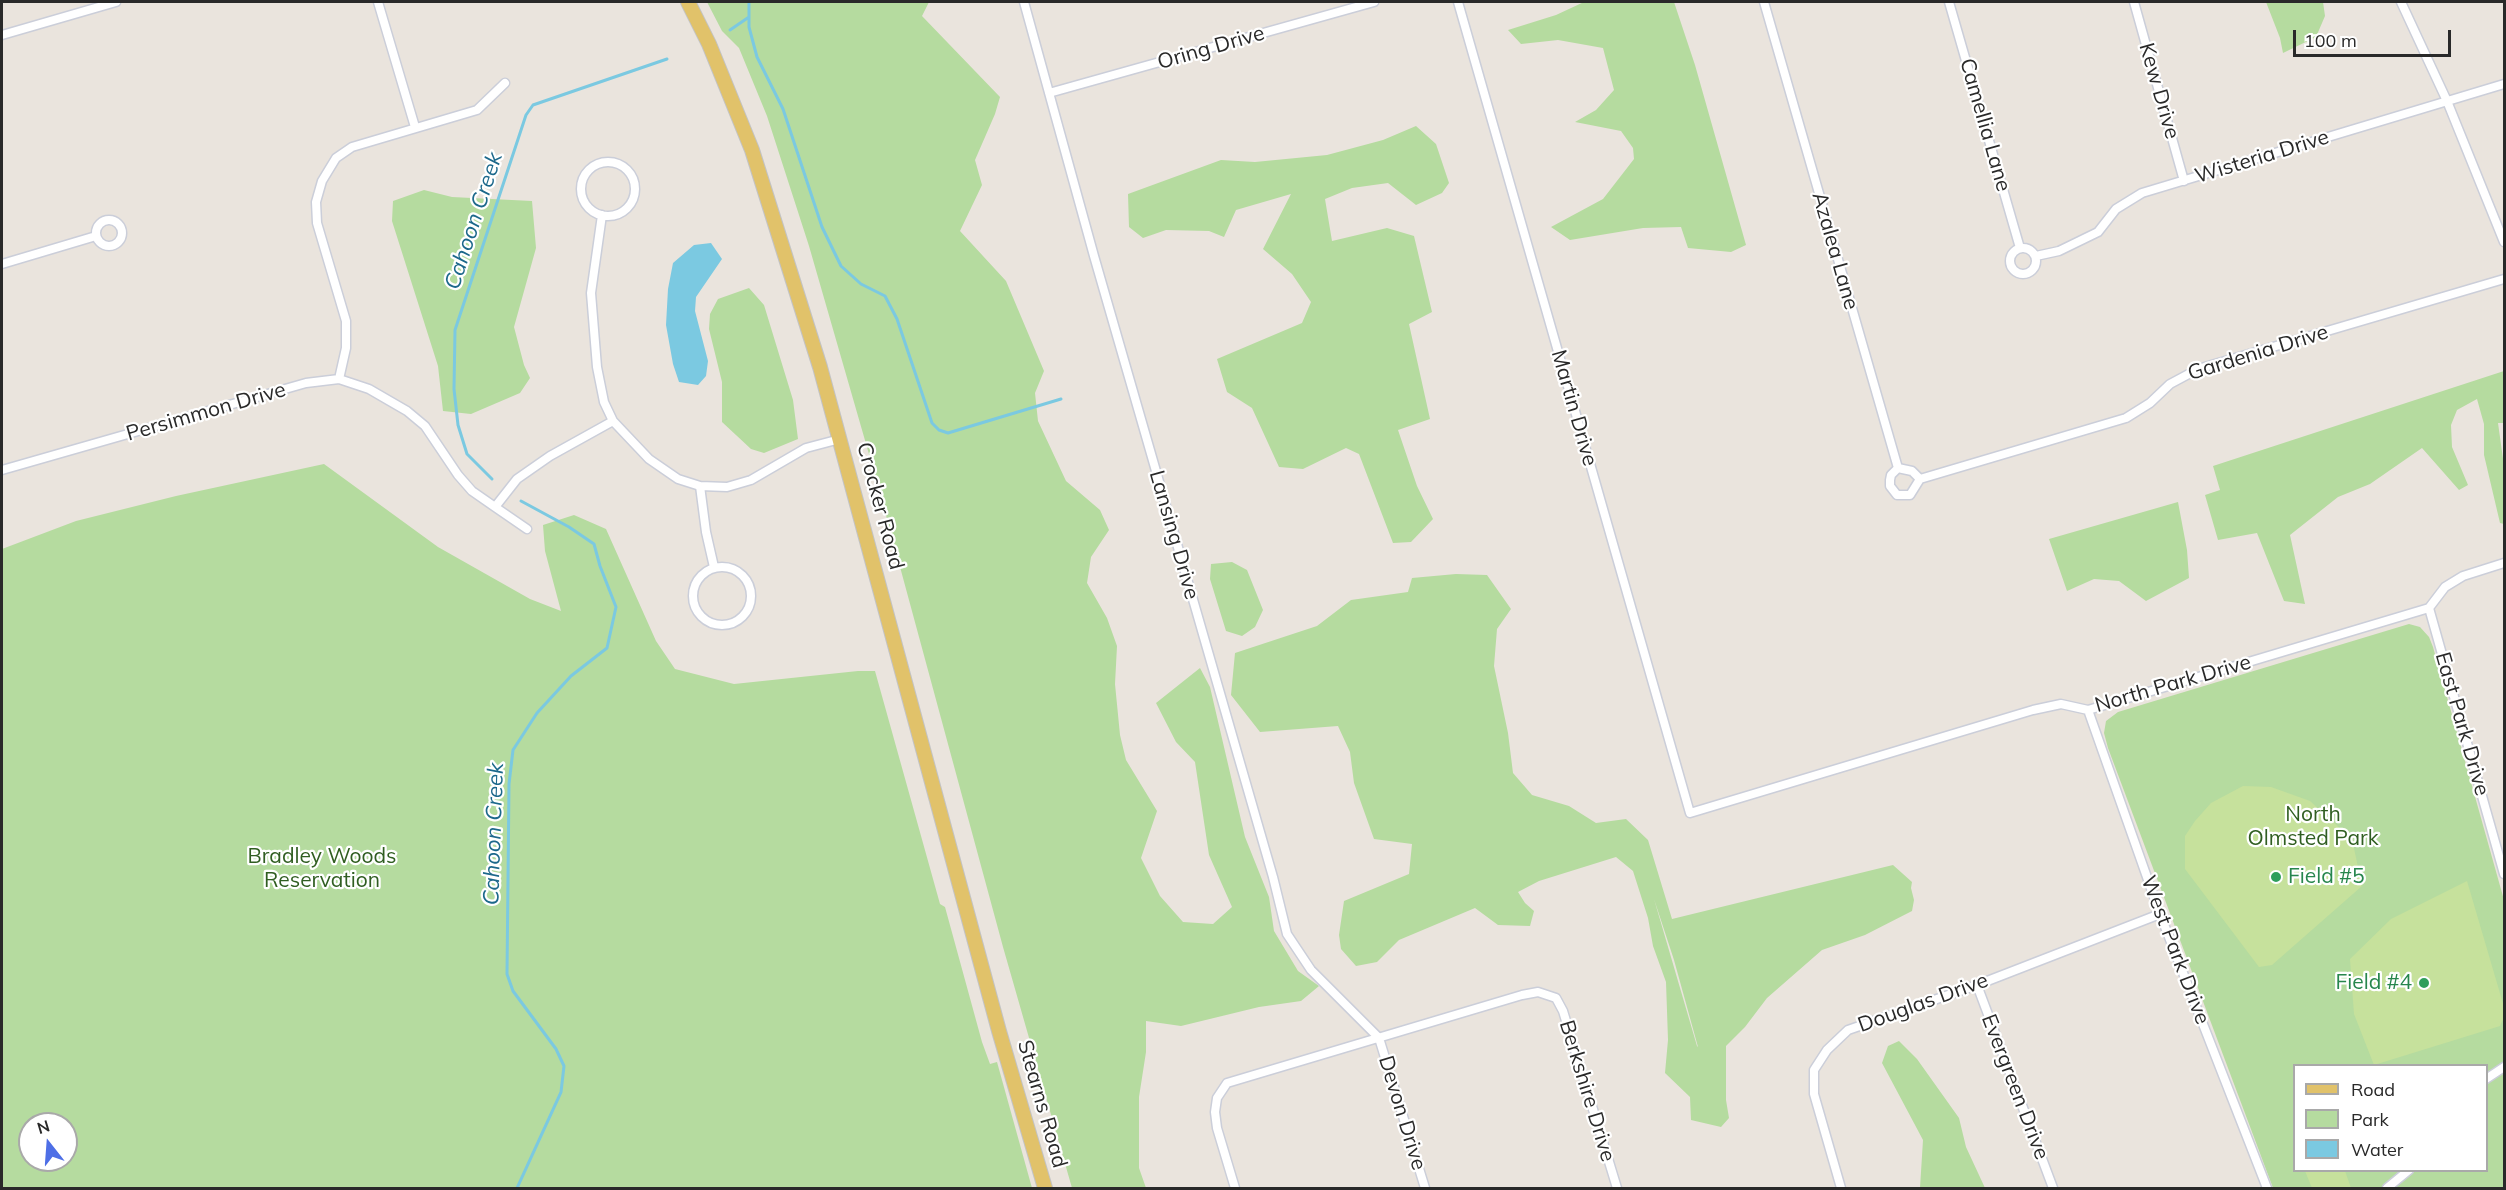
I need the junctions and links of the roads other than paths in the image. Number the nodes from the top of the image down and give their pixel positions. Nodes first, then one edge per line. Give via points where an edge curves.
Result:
1 (116, 2) edge
2 (378, 2) edge
3 (688, 2) edge
4 (1024, 2) edge
5 (1374, 2) edge
6 (1458, 2) edge
7 (1764, 2) edge
8 (1949, 2) edge
9 (2134, 2) edge
10 (2400, 2) edge
11 (2, 35) edge
12 (504, 83) dead end
13 (2505, 84) edge
14 (1049, 93) junction
15 (2446, 101) junction
16 (415, 127) junction
17 (2184, 181) junction
18 (602, 215) junction
19 (96, 236) dead end
20 (2505, 242) edge
21 (2020, 248) junction
22 (2036, 256) junction
23 (2, 264) edge
24 (2505, 279) edge
25 (339, 379) junction
26 (614, 421) junction
27 (840, 439) junction
28 (1898, 468) junction
29 (2, 470) edge
30 (1920, 479) junction
31 (700, 486) junction
32 (1897, 495) joint
33 (495, 507) junction
34 (527, 529) dead end
35 (2505, 563) edge
36 (714, 567) junction
37 (2429, 608) junction
38 (2088, 710) junction
39 (1690, 813) joint
40 (2505, 874) edge
41 (2160, 914) junction
42 (1977, 985) junction
43 (999, 1031) joint
44 (1379, 1038) junction
45 (2505, 1067) edge
46 (2488, 1078) edge
47 (2407, 1172) edge
48 (1045, 1188) edge
49 (1236, 1188) edge
50 (1425, 1188) edge
51 (1617, 1188) edge
52 (1840, 1188) edge
53 (2053, 1188) edge
54 (2267, 1188) edge
55 (2387, 1188) edge

1 - 11 street
2 - 16 street
3 - 27 main road, Crocker Road via 752,150
4 - 14 street, Lansing Drive
5 - 14 street, Oring Drive
6 - 39 street, Martin Drive
7 - 28 street, Azalea Lane
8 - 21 street, Camellia Lane
9 - 17 street, Kew Drive
10 - 15 street
12 - 16 street via 477,110
13 - 15 street, Wisteria Drive
14 - 44 street, Lansing Drive via 1287,934 1311,970
15 - 17 street, Wisteria Drive
15 - 20 street
16 - 25 street via 352,147 336,158 322,181 316,202 317,223 346,321 346,348
17 - 22 street, Wisteria Drive via 2142,193 2116,209 2098,232 2059,251
18 - 18 street via 626,209 634,194 633,178 613,162 595,165 583,179 583,197 593,211
18 - 26 street via 591,292 597,367 604,402
19 - 23 street
21 - 22 street
21 - 22 street via 2011,258 2012,268 2018,273 2031,271
24 - 30 street, Gardenia Drive via 2198,369 2170,384 2126,418
25 - 29 street, Persimmon Drive via 306,383
25 - 33 street, Persimmon Drive via 369,389 407,411 425,426 458,476
26 - 31 street via 649,459 678,479
26 - 33 street via 517,479
27 - 31 street via 806,448 750,480 727,487
27 - 43 main road, Crocker Road
28 - 30 street via 1912,471
28 - 32 street, Azalea Lane via 1890,480
30 - 32 street, Gardenia Drive via 1910,495
31 - 36 street
33 - 34 street, Persimmon Drive
35 - 37 street via 2463,576 2445,587
36 - 36 street via 698,579 693,597 695,607 707,621 726,625 743,616 751,590 733,569
37 - 38 street, North Park Drive
37 - 40 street, East Park Drive
38 - 39 street, North Park Drive via 2061,704 2033,710
38 - 41 street, West Park Drive
41 - 42 street, Douglas Drive
41 - 54 street, West Park Drive
42 - 52 street, Douglas Drive via 1848,1030 1827,1050 1814,1070 1814,1095
42 - 53 street, Evergreen Drive
43 - 48 main road, Stearns Road
44 - 49 street via 1227,1083 1217,1098 1215,1112
44 - 50 street, Devon Drive
44 - 51 street, Berkshire Drive via 1522,995 1538,992 1556,998
45 - 46 street
47 - 55 street

